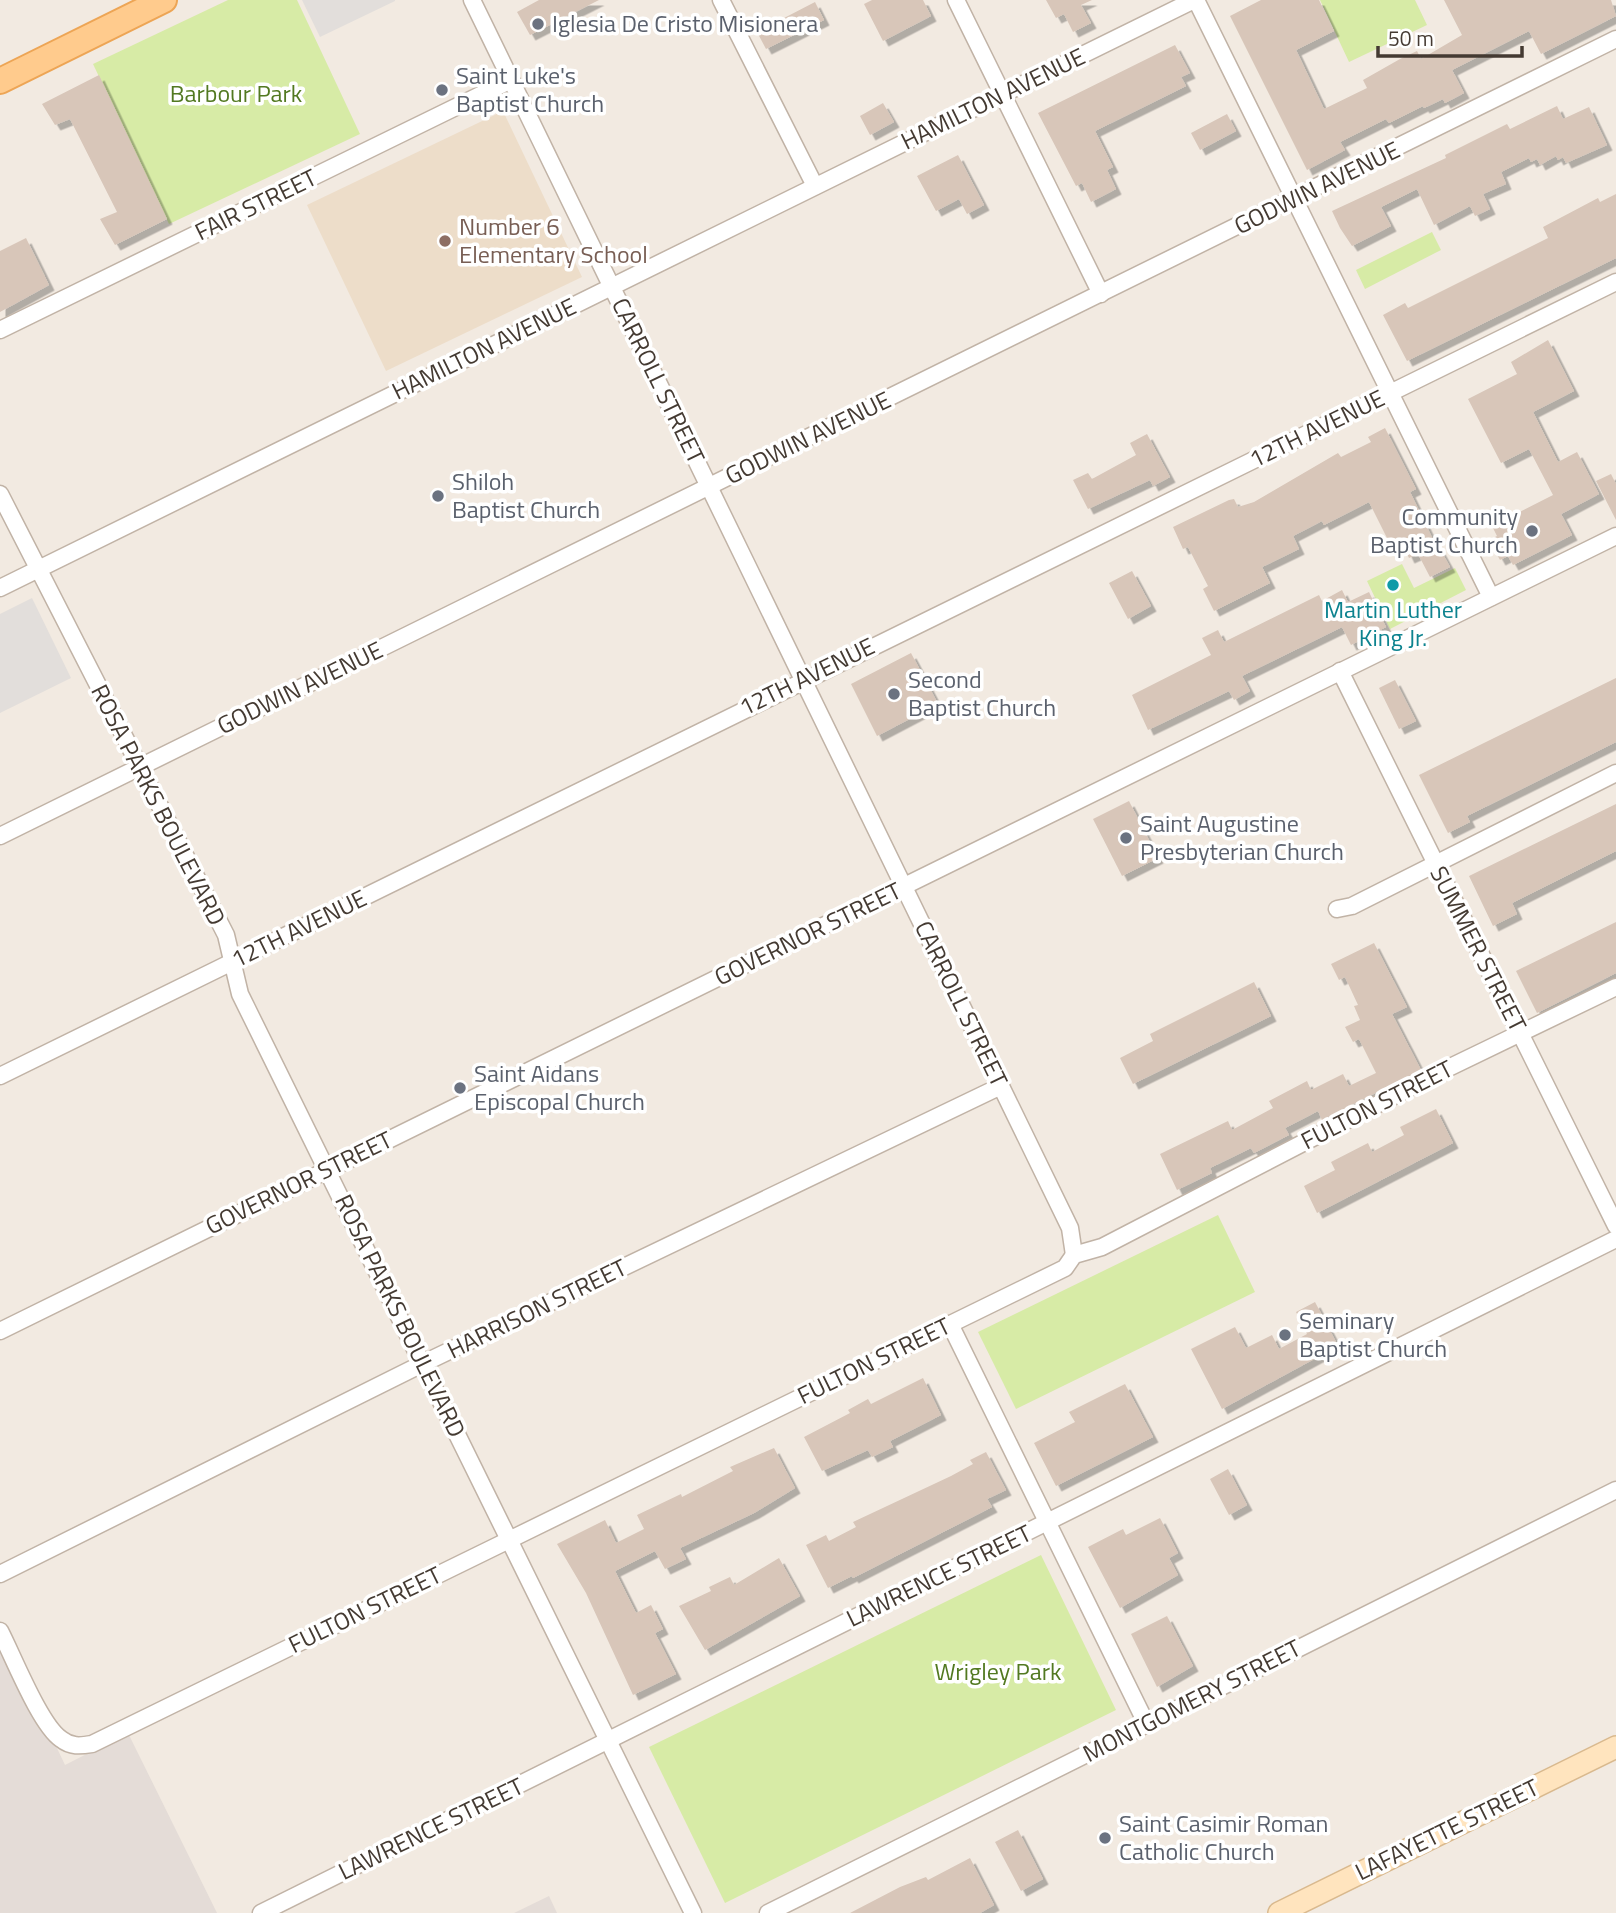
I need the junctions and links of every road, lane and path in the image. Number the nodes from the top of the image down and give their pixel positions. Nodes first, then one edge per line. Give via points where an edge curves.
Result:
1 (164, 0) edge
2 (472, 0) edge
3 (721, 0) edge
4 (956, 0) edge
5 (1195, 0) edge
6 (1616, 38) edge
7 (511, 80) junction
8 (0, 81) edge
9 (1002, 94) junction
10 (815, 186) junction
11 (1294, 200) junction
12 (1616, 282) edge
13 (612, 286) junction
14 (1101, 295) junction
15 (0, 330) edge
16 (1390, 393) junction
17 (709, 487) junction
18 (0, 494) edge
19 (1616, 536) edge
20 (37, 569) junction
21 (0, 588) edge
22 (1491, 597) junction
23 (1339, 671) junction
24 (803, 679) junction
25 (138, 768) junction
26 (1616, 773) edge
27 (0, 836) edge
28 (1435, 863) junction
29 (905, 887) junction
30 (1337, 909) dead end
31 (233, 962) junction
32 (1616, 987) edge
33 (1520, 1034) junction
34 (0, 1076) edge
35 (1001, 1086) junction
36 (327, 1169) junction
37 (1616, 1226) edge
38 (1616, 1239) edge
39 (1074, 1255) junction
40 (950, 1324) junction
41 (0, 1331) edge
42 (424, 1363) junction
43 (1616, 1489) edge
44 (1047, 1522) junction
45 (510, 1538) junction
46 (0, 1574) edge
47 (0, 1631) edge
48 (1146, 1723) junction
49 (608, 1740) junction
50 (1616, 1747) edge
51 (261, 1913) edge
52 (693, 1913) edge
53 (768, 1913) edge
54 (1279, 1913) edge

1 - 8 main road
2 - 7 street, CARROLL STREET
3 - 10 street
4 - 9 street
5 - 9 street, HAMILTON AVENUE
5 - 11 street
6 - 11 street, GODWIN AVENUE
7 - 13 street, CARROLL STREET
7 - 15 street, FAIR STREET
9 - 10 street, HAMILTON AVENUE
9 - 14 street
10 - 13 street, HAMILTON AVENUE
11 - 14 street, GODWIN AVENUE
11 - 16 street
12 - 16 street, 12TH AVENUE
13 - 17 street, CARROLL STREET
13 - 20 street, HAMILTON AVENUE
14 - 17 street, GODWIN AVENUE
16 - 22 street
16 - 24 street, 12TH AVENUE
17 - 24 street, CARROLL STREET
17 - 25 street, GODWIN AVENUE
18 - 20 street, ROSA PARKS BOULEVARD
19 - 22 street, GOVERNOR STREET
20 - 21 street, HAMILTON AVENUE
20 - 25 street, ROSA PARKS BOULEVARD
22 - 23 street, GOVERNOR STREET
23 - 28 street, SUMMER STREET
23 - 29 street, GOVERNOR STREET
24 - 29 street, CARROLL STREET
24 - 31 street, 12TH AVENUE
25 - 27 street, GODWIN AVENUE
25 - 31 street, ROSA PARKS BOULEVARD via 226,935
26 - 28 street
28 - 30 street via 1353,906
28 - 33 street, SUMMER STREET
29 - 35 street, CARROLL STREET
29 - 36 street, GOVERNOR STREET
31 - 34 street, 12TH AVENUE
31 - 36 street, ROSA PARKS BOULEVARD via 240,994
32 - 33 street, FULTON STREET
33 - 37 street, SUMMER STREET
33 - 39 street, FULTON STREET via 1102,1247
35 - 39 street, CARROLL STREET via 1070,1228
35 - 42 street, HARRISON STREET
36 - 41 street, GOVERNOR STREET
36 - 42 street, ROSA PARKS BOULEVARD
38 - 44 street, LAWRENCE STREET
39 - 40 street, FULTON STREET via 1065,1268
40 - 44 street
40 - 45 street, FULTON STREET
42 - 45 street, ROSA PARKS BOULEVARD
42 - 46 street, HARRISON STREET
43 - 48 street, MONTGOMERY STREET
44 - 48 street
44 - 49 street, LAWRENCE STREET
45 - 47 street, FULTON STREET via 82,1746 59,1738 46,1722
45 - 49 street, ROSA PARKS BOULEVARD
48 - 53 street, MONTGOMERY STREET
49 - 51 street, LAWRENCE STREET
49 - 52 street, ROSA PARKS BOULEVARD
50 - 54 main road, LAFAYETTE STREET

